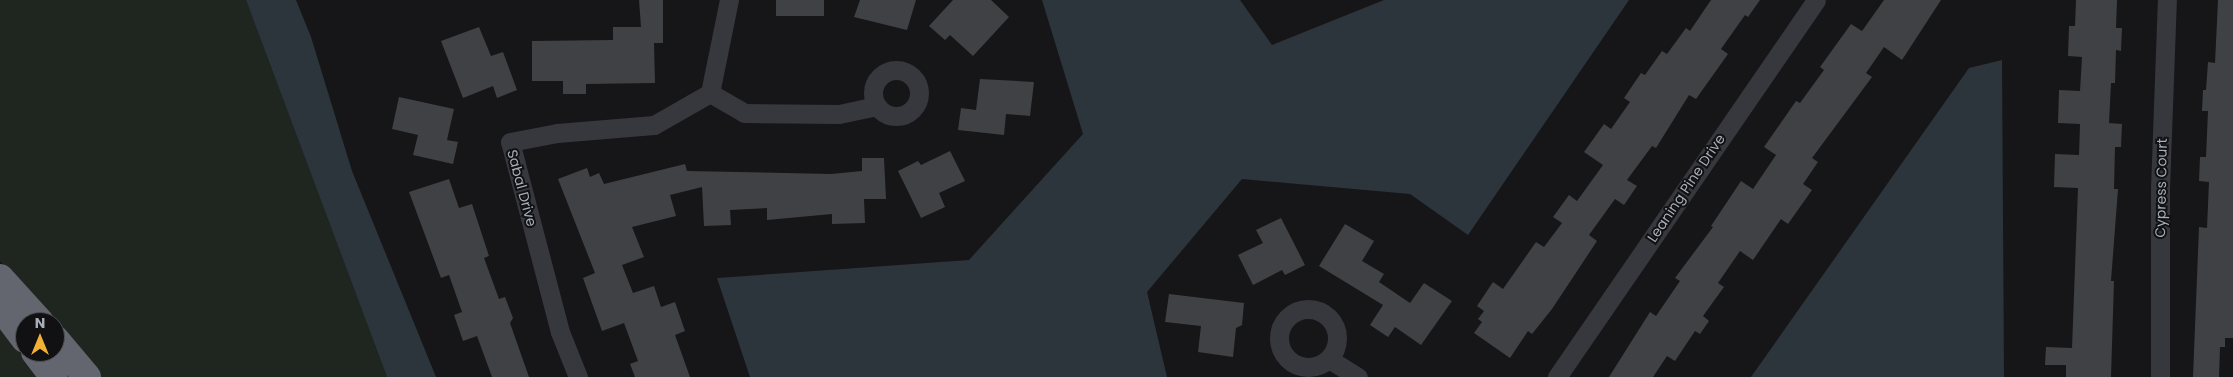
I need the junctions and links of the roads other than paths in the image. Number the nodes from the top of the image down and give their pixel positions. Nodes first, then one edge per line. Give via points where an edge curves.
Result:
1 (728, 0) edge
2 (1816, 0) edge
3 (2166, 0) edge
4 (710, 93) junction
5 (877, 106) dead end
6 (0, 278) edge
7 (0, 306) edge
8 (31, 312) edge
9 (15, 326) edge
10 (65, 351) edge
11 (1329, 358) dead end
12 (43, 362) edge
13 (54, 377) edge
14 (87, 377) edge
15 (578, 377) edge
16 (1358, 377) edge
17 (1557, 377) edge
18 (2160, 377) edge

1 - 4 street
2 - 17 street, Leaning Pine Drive
3 - 18 street, Cypress Court via 2160,188
4 - 5 street via 744,113 838,114
4 - 15 street, Sabal Drive via 654,125 557,133 510,142 560,332
6 - 8 highway
7 - 9 highway
10 - 14 highway
11 - 16 street
12 - 13 highway

